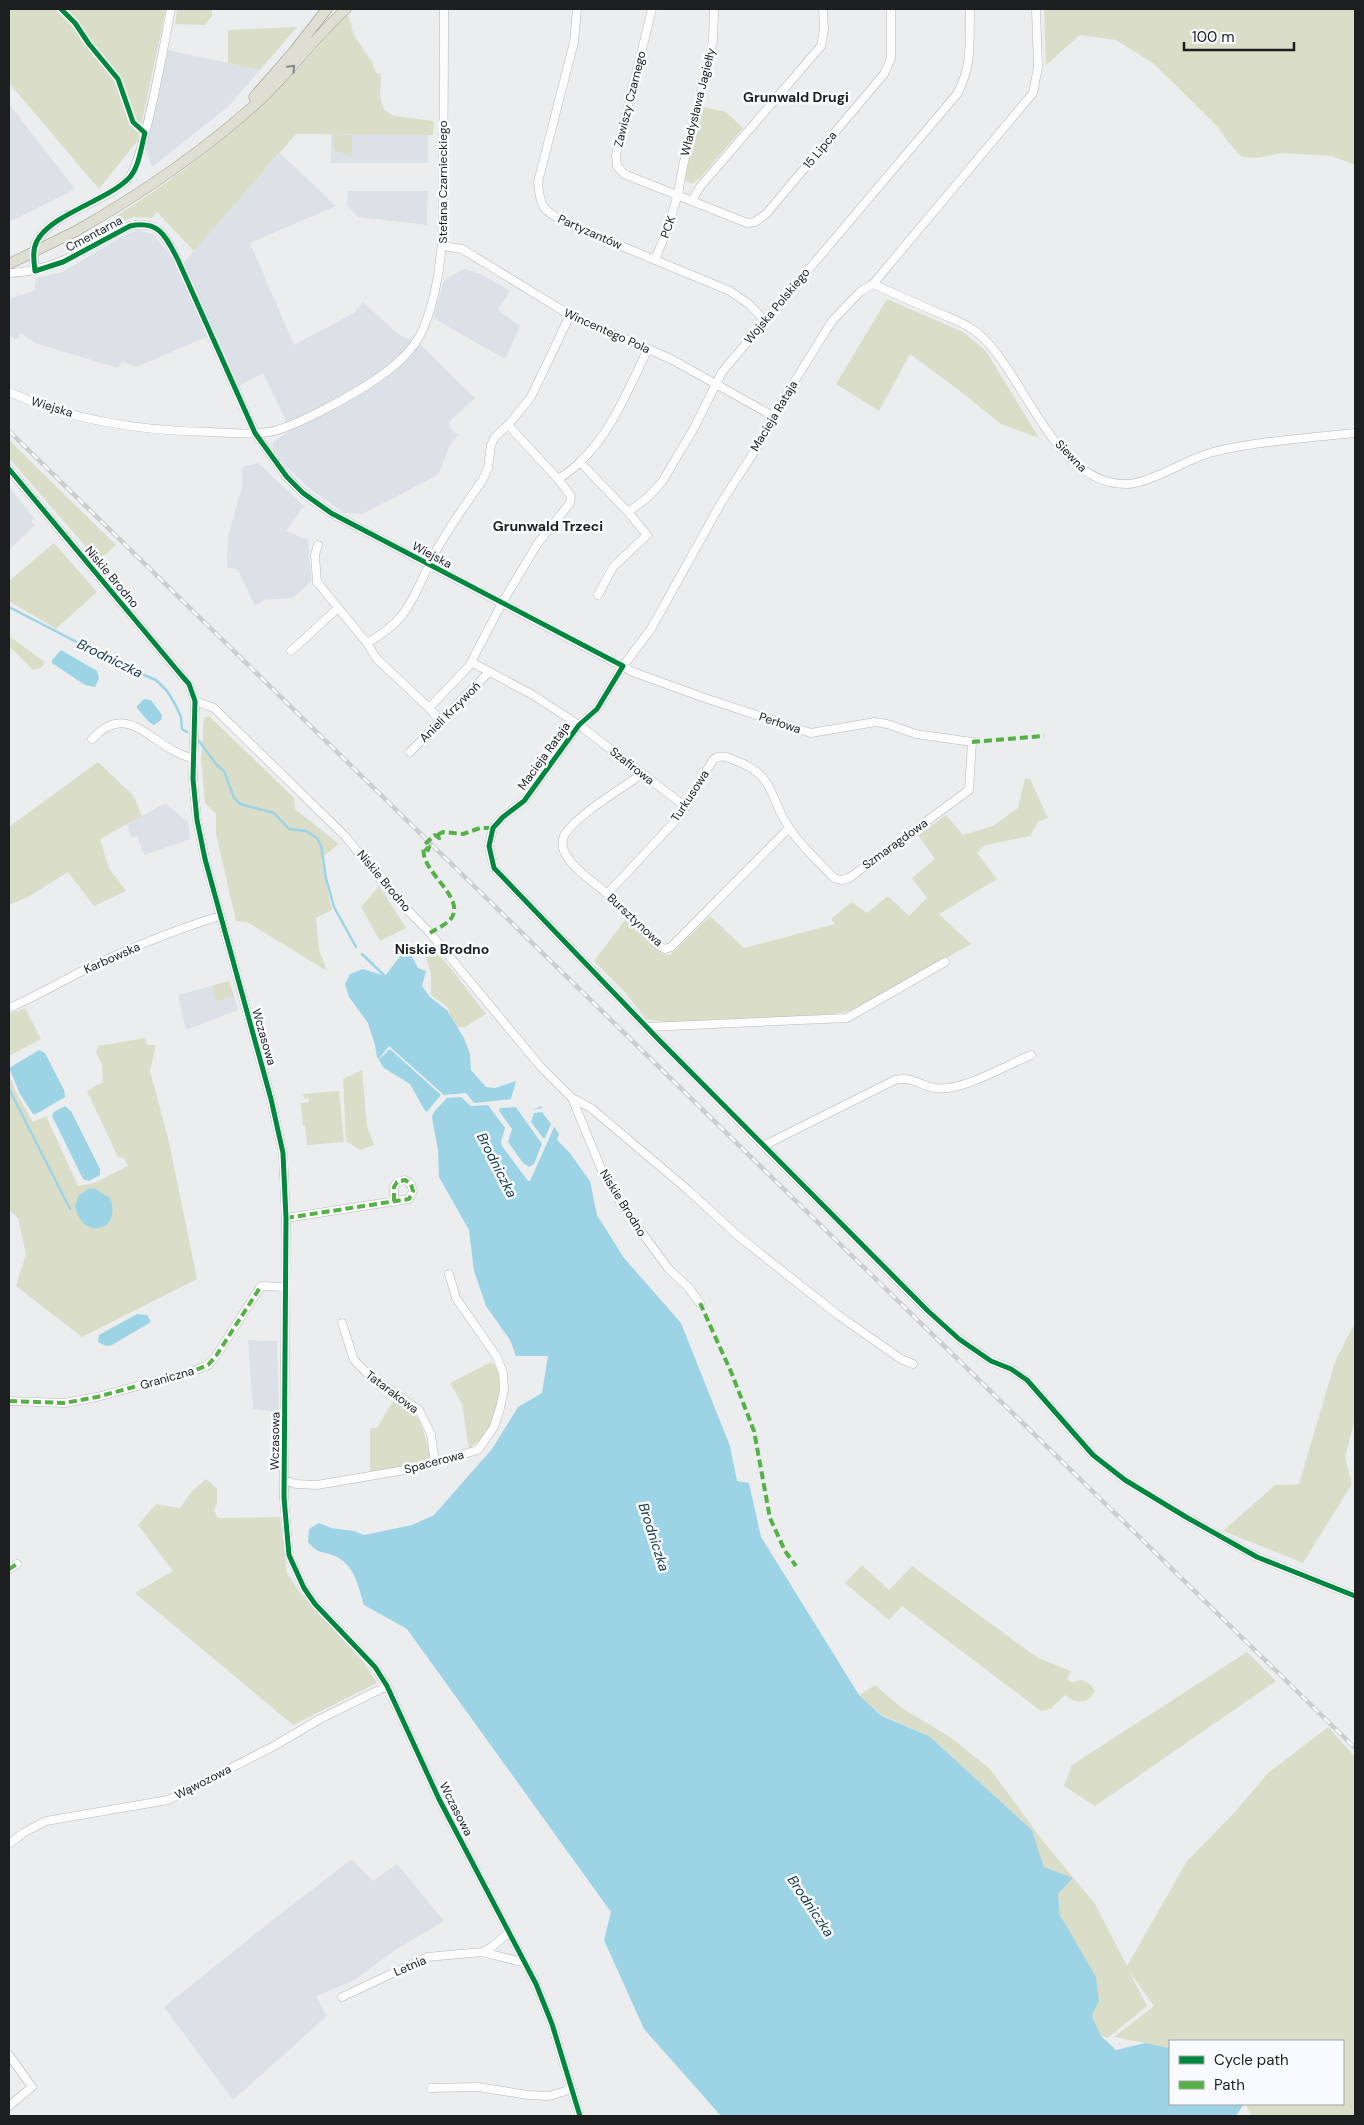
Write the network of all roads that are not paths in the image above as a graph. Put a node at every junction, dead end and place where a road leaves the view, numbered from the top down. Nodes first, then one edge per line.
1 (172, 9) edge
2 (327, 9) edge
3 (346, 9) edge
4 (444, 9) edge
5 (577, 9) edge
6 (652, 9) edge
7 (714, 9) edge
8 (823, 9) edge
9 (891, 9) edge
10 (970, 9) edge
11 (1036, 9) edge
12 (230, 124) junction
13 (678, 194) junction
14 (692, 200) junction
15 (443, 246) junction
16 (655, 260) junction
17 (9, 264) edge
18 (35, 271) junction
19 (9, 272) edge
20 (873, 284) junction
21 (570, 315) junction
22 (765, 321) junction
23 (648, 349) junction
24 (716, 384) junction
25 (9, 392) edge
26 (773, 416) junction
27 (508, 425) junction
28 (255, 433) junction
29 (1355, 433) edge
30 (580, 462) junction
31 (9, 469) edge
32 (558, 479) junction
33 (628, 512) junction
34 (318, 545) dead end
35 (430, 565) junction
36 (598, 595) dead end
37 (502, 602) junction
38 (338, 608) junction
39 (367, 643) junction
40 (291, 650) dead end
41 (471, 662) junction
42 (623, 666) junction
43 (489, 672) junction
44 (195, 701) junction
45 (429, 708) junction
46 (441, 721) junction
47 (579, 725) junction
48 (92, 739) dead end
49 (972, 742) joint
50 (410, 752) dead end
51 (192, 758) junction
52 (642, 774) junction
53 (686, 807) junction
54 (789, 828) junction
55 (607, 894) junction
56 (220, 916) junction
57 (945, 962) dead end
58 (9, 1008) edge
59 (647, 1027) junction
60 (1031, 1055) dead end
61 (572, 1098) junction
62 (765, 1145) junction
63 (394, 1202) dead end
64 (286, 1218) junction
65 (449, 1274) dead end
66 (285, 1287) junction
67 (700, 1303) dead end
68 (342, 1323) dead end
69 (913, 1364) dead end
70 (9, 1401) edge
71 (435, 1463) junction
72 (284, 1480) junction
73 (17, 1564) dead end
74 (9, 1569) edge
75 (1355, 1596) edge
76 (387, 1686) junction
77 (9, 1844) edge
78 (509, 1932) junction
79 (482, 1952) junction
80 (526, 1963) junction
81 (342, 1997) dead end
82 (9, 2055) edge
83 (431, 2088) dead end
84 (572, 2089) junction
85 (9, 2106) edge
86 (580, 2116) edge

1 - 18 street
2 - 12 main road
12 -> 3 main road
4 - 15 street, Stefana Czarnieckiego
5 - 16 street, Partyzantów
6 - 13 street, Zawiszy Czarnego
7 - 13 street, Władysława Jagiełły
8 - 14 street
9 - 14 street, 15 Lipca
10 - 22 street, Wojska Polskiego
11 - 20 street, Macieja Rataja
12 - 17 main road, bridge
13 - 14 street, Zawiszy Czarnego
13 - 16 street, PCK
15 - 21 street, Wincentego Pola
15 - 28 street, Stefana Czarnieckiego
16 - 22 street, Partyzantów
18 - 19 street, Cmentarna
18 - 28 street, Cmentarna
20 - 26 street, Macieja Rataja
20 - 29 street, Siewna
21 - 23 street, Wincentego Pola
21 - 27 street
22 - 24 street, Wojska Polskiego
23 - 24 street, Wincentego Pola
23 - 30 street
24 - 26 street, Wincentego Pola
24 - 33 street, Wojska Polskiego
25 - 28 street, Wiejska
26 - 42 street, Macieja Rataja
27 - 32 street
27 - 35 street
28 - 35 street, Wiejska
30 - 32 street
30 - 33 street
31 - 44 street, Niskie Brodno
32 - 37 street
33 - 36 street
34 - 38 street
35 - 37 street, Wiejska
35 - 39 street
37 - 41 street
37 - 42 street, Wiejska
38 - 39 street
38 - 40 street
39 - 45 street
41 - 43 street, Anieli Krzywoń
41 - 45 street
42 - 47 street, Macieja Rataja
42 - 49 street, Perłowa
43 - 46 street, Anieli Krzywoń
43 - 47 street, Anieli Krzywoń
44 - 51 street, Wczasowa
44 - 61 street, Niskie Brodno
45 - 46 street
46 - 50 street, Anieli Krzywoń
47 - 52 street, Szafirowa
47 - 59 street, Macieja Rataja
48 - 51 street
49 - 54 street, Szmaragdowa
51 - 56 street, Wczasowa
52 - 53 street, Szafirowa
52 - 55 street, Bursztynowa
53 - 54 street, Turkusowa
53 - 55 street, Turkusowa
54 - 55 street, Bursztynowa
56 - 58 street, Karbowska
56 - 64 street, Wczasowa
57 - 59 street
59 - 62 street
60 - 62 street
61 - 67 street, Niskie Brodno
61 - 69 street
62 - 75 street
63 - 64 street
64 - 66 street, Wczasowa
65 - 71 street, Spacerowa
66 - 70 street, Graniczna
66 - 72 street, Wczasowa
68 - 71 street, Tatarakowa
71 - 72 street, Spacerowa
72 - 76 street, Wczasowa
73 - 74 street
76 - 77 street, Wąwozowa
76 - 78 street, Wczasowa
78 - 79 street, Letnia
78 - 80 street, Wczasowa
79 - 80 street, Letnia
79 - 81 street, Letnia
80 - 84 street, Wczasowa
82 - 85 street
83 - 84 street
84 - 86 street, Wczasowa

